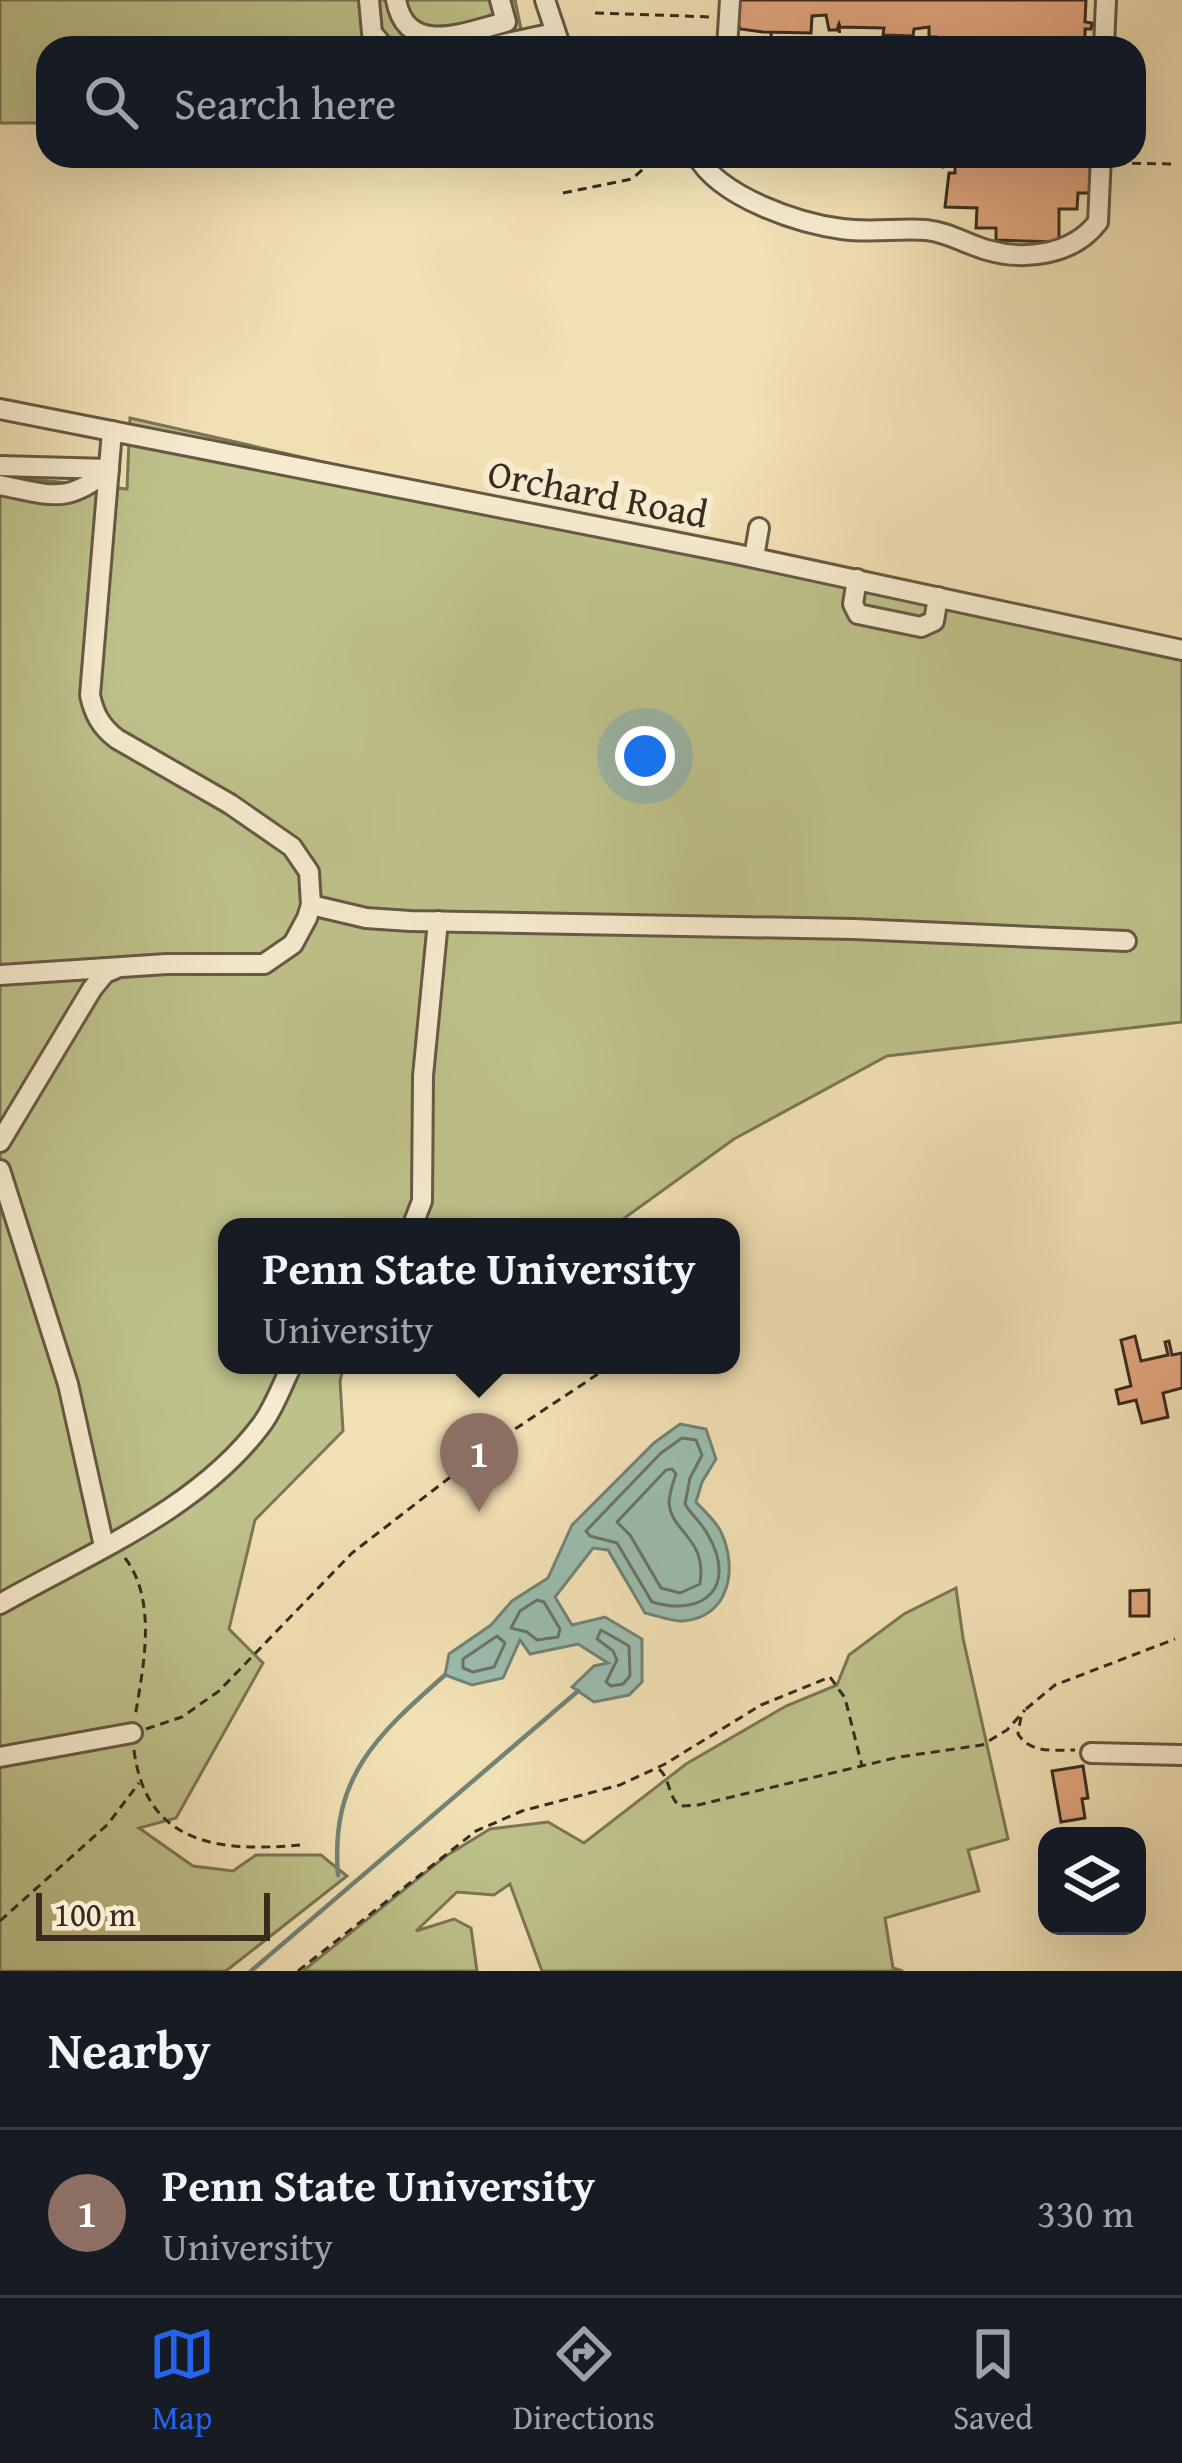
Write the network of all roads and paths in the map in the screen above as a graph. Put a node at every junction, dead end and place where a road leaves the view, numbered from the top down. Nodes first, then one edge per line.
1 (369, 0) edge
2 (396, 0) edge
3 (500, 0) edge
4 (545, 0) edge
5 (730, 0) edge
6 (1106, 0) edge
7 (595, 13) dead end
8 (719, 19) dead end
9 (839, 24) dead end
10 (771, 32) dead end
11 (375, 36) edge
12 (421, 36) edge
13 (446, 36) edge
14 (556, 36) edge
15 (728, 36) edge
16 (771, 36) edge
17 (840, 36) edge
18 (1104, 36) edge
19 (1146, 162) edge
20 (1171, 164) dead end
21 (644, 168) edge
22 (704, 168) edge
23 (1104, 168) edge
24 (563, 193) dead end
25 (0, 409) edge
26 (112, 431) junction
27 (0, 466) edge
28 (109, 470) junction
29 (0, 485) edge
30 (759, 528) dead end
31 (754, 557) junction
32 (857, 579) junction
33 (938, 597) junction
34 (1182, 650) edge
35 (311, 904) junction
36 (438, 922) junction
37 (1126, 940) dead end
38 (120, 967) junction
39 (0, 975) edge
40 (0, 1142) edge
41 (0, 1171) edge
42 (415, 1218) edge
43 (288, 1374) edge
44 (598, 1374) edge
45 (108, 1543) junction
46 (0, 1604) edge
47 (1175, 1639) dead end
48 (1025, 1710) junction
49 (132, 1733) junction
50 (1091, 1753) joint
51 (1182, 1755) edge
52 (0, 1757) edge
53 (862, 1766) junction
54 (657, 1767) junction
55 (140, 1782) junction
56 (300, 1845) dead end
57 (0, 1921) edge
58 (298, 1971) edge

1 - 11 street
2 - 12 street
3 - 13 street
4 - 14 street
5 - 15 street
6 - 18 street
7 - 8 path
9 - 17 path
10 - 16 path
19 - 20 path
21 - 24 path
22 - 23 street
25 - 26 street, Orchard Road
26 - 28 street
26 - 31 street, Orchard Road
27 - 28 street
28 - 29 street
28 - 35 street
30 - 31 street
31 - 32 street, Orchard Road
32 - 33 street, Orchard Road
32 - 33 street
33 - 34 street, Orchard Road
35 - 36 street
35 - 38 street
36 - 37 street
36 - 42 street
38 - 39 street
38 - 40 street
41 - 45 street
43 - 45 street
44 - 49 path
45 - 46 street
45 - 49 path
47 - 48 path
48 - 50 path
48 - 53 path
49 - 52 street
49 - 55 path
50 - 51 street
53 - 54 path
53 - 54 path
54 - 58 path
55 - 56 path
55 - 57 path

